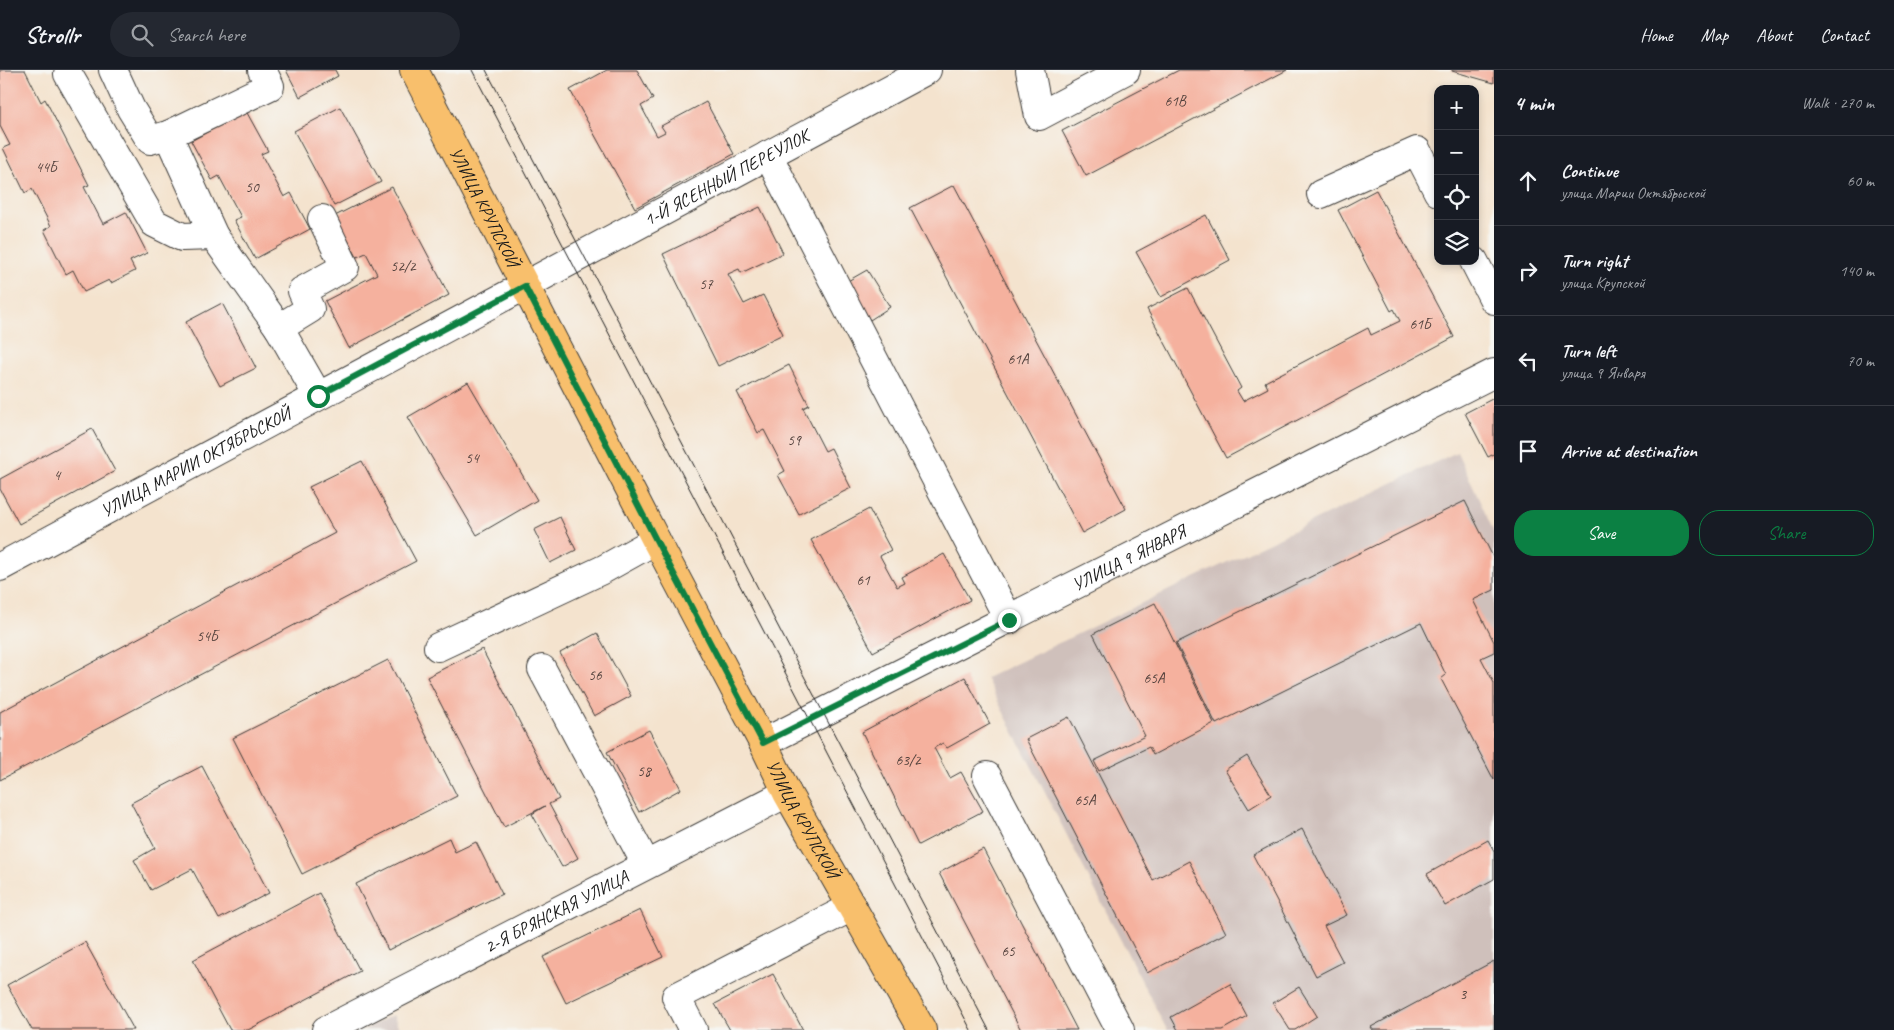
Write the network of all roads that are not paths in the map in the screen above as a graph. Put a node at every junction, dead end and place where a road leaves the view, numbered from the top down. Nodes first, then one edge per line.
1 (113, 70) edge
2 (262, 70) edge
3 (414, 70) edge
4 (927, 70) edge
5 (1030, 70) edge
6 (1126, 70) edge
7 (68, 74) dead end
8 (168, 135) junction
9 (768, 155) junction
10 (1434, 185) edge
11 (1321, 194) dead end
12 (322, 219) dead end
13 (214, 236) junction
14 (1476, 265) edge
15 (525, 286) junction
16 (1494, 300) edge
17 (279, 328) junction
18 (1494, 373) edge
19 (318, 396) junction
20 (656, 540) junction
21 (0, 568) edge
22 (1009, 620) junction
23 (438, 647) dead end
24 (542, 669) dead end
25 (763, 743) junction
26 (987, 776) dead end
27 (787, 793) junction
28 (646, 864) junction
29 (852, 907) junction
30 (326, 1030) edge
31 (693, 1030) edge
32 (922, 1030) edge
33 (1120, 1030) edge

1 - 8 street
2 - 8 street
3 - 15 main road, УЛИЦА КРУПСКОЙ
4 - 9 street, 1-Й ЯСЕННЫЙ ПЕРЕУЛОК
5 - 6 street
7 - 13 street
8 - 13 street
9 - 15 street, 1-Й ЯСЕННЫЙ ПЕРЕУЛОК
9 - 22 street
10 - 11 street
12 - 17 street
13 - 17 street
14 - 16 street
15 - 19 street, УЛИЦА МАРИИ ОКТЯБРЬСКОЙ
15 - 20 main road, УЛИЦА КРУПСКОЙ
17 - 19 street
18 - 22 street, УЛИЦА 9 ЯНВАРЯ
19 - 21 street, УЛИЦА МАРИИ ОКТЯБРЬСКОЙ
20 - 23 street
20 - 25 main road, УЛИЦА КРУПСКОЙ
22 - 25 street, УЛИЦА 9 ЯНВАРЯ
24 - 28 street
25 - 27 main road, УЛИЦА КРУПСКОЙ
26 - 33 street
27 - 28 street, 2-Я БРЯНСКАЯ УЛИЦА
27 - 29 main road, УЛИЦА КРУПСКОЙ
28 - 30 street, 2-Я БРЯНСКАЯ УЛИЦА
29 - 31 street
29 - 32 main road, УЛИЦА КРУПСКОЙ

